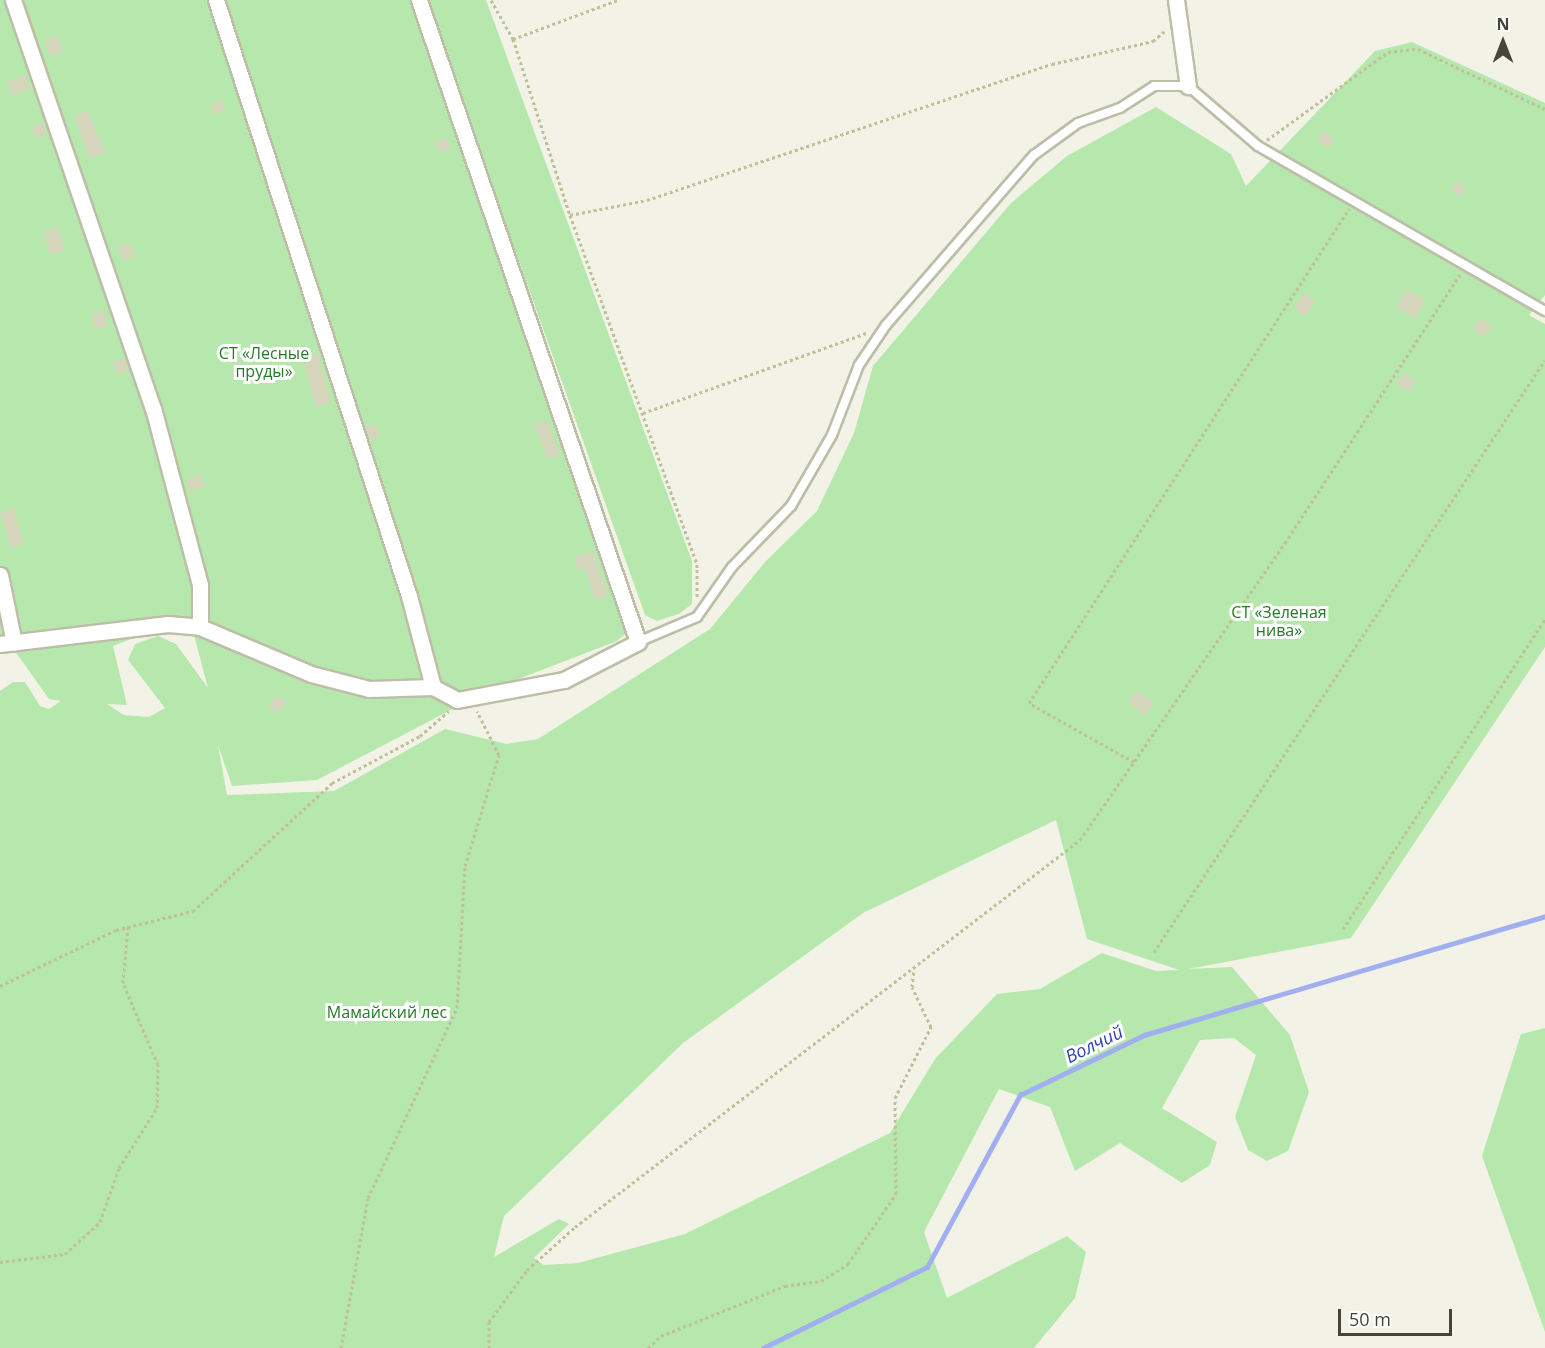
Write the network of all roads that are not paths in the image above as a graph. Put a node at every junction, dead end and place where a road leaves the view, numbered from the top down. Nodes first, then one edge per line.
1 (13, 0) edge
2 (216, 0) edge
3 (418, 0) edge
4 (1176, 0) edge
5 (1188, 86) junction
6 (1545, 311) edge
7 (0, 575) edge
8 (200, 627) junction
9 (638, 642) junction
10 (7, 643) edge
11 (433, 687) junction

1 - 8 street
2 - 11 street
3 - 9 street
4 - 5 street
5 - 6 lane
5 - 9 lane
7 - 10 street
8 - 10 street
8 - 11 street
9 - 11 street

